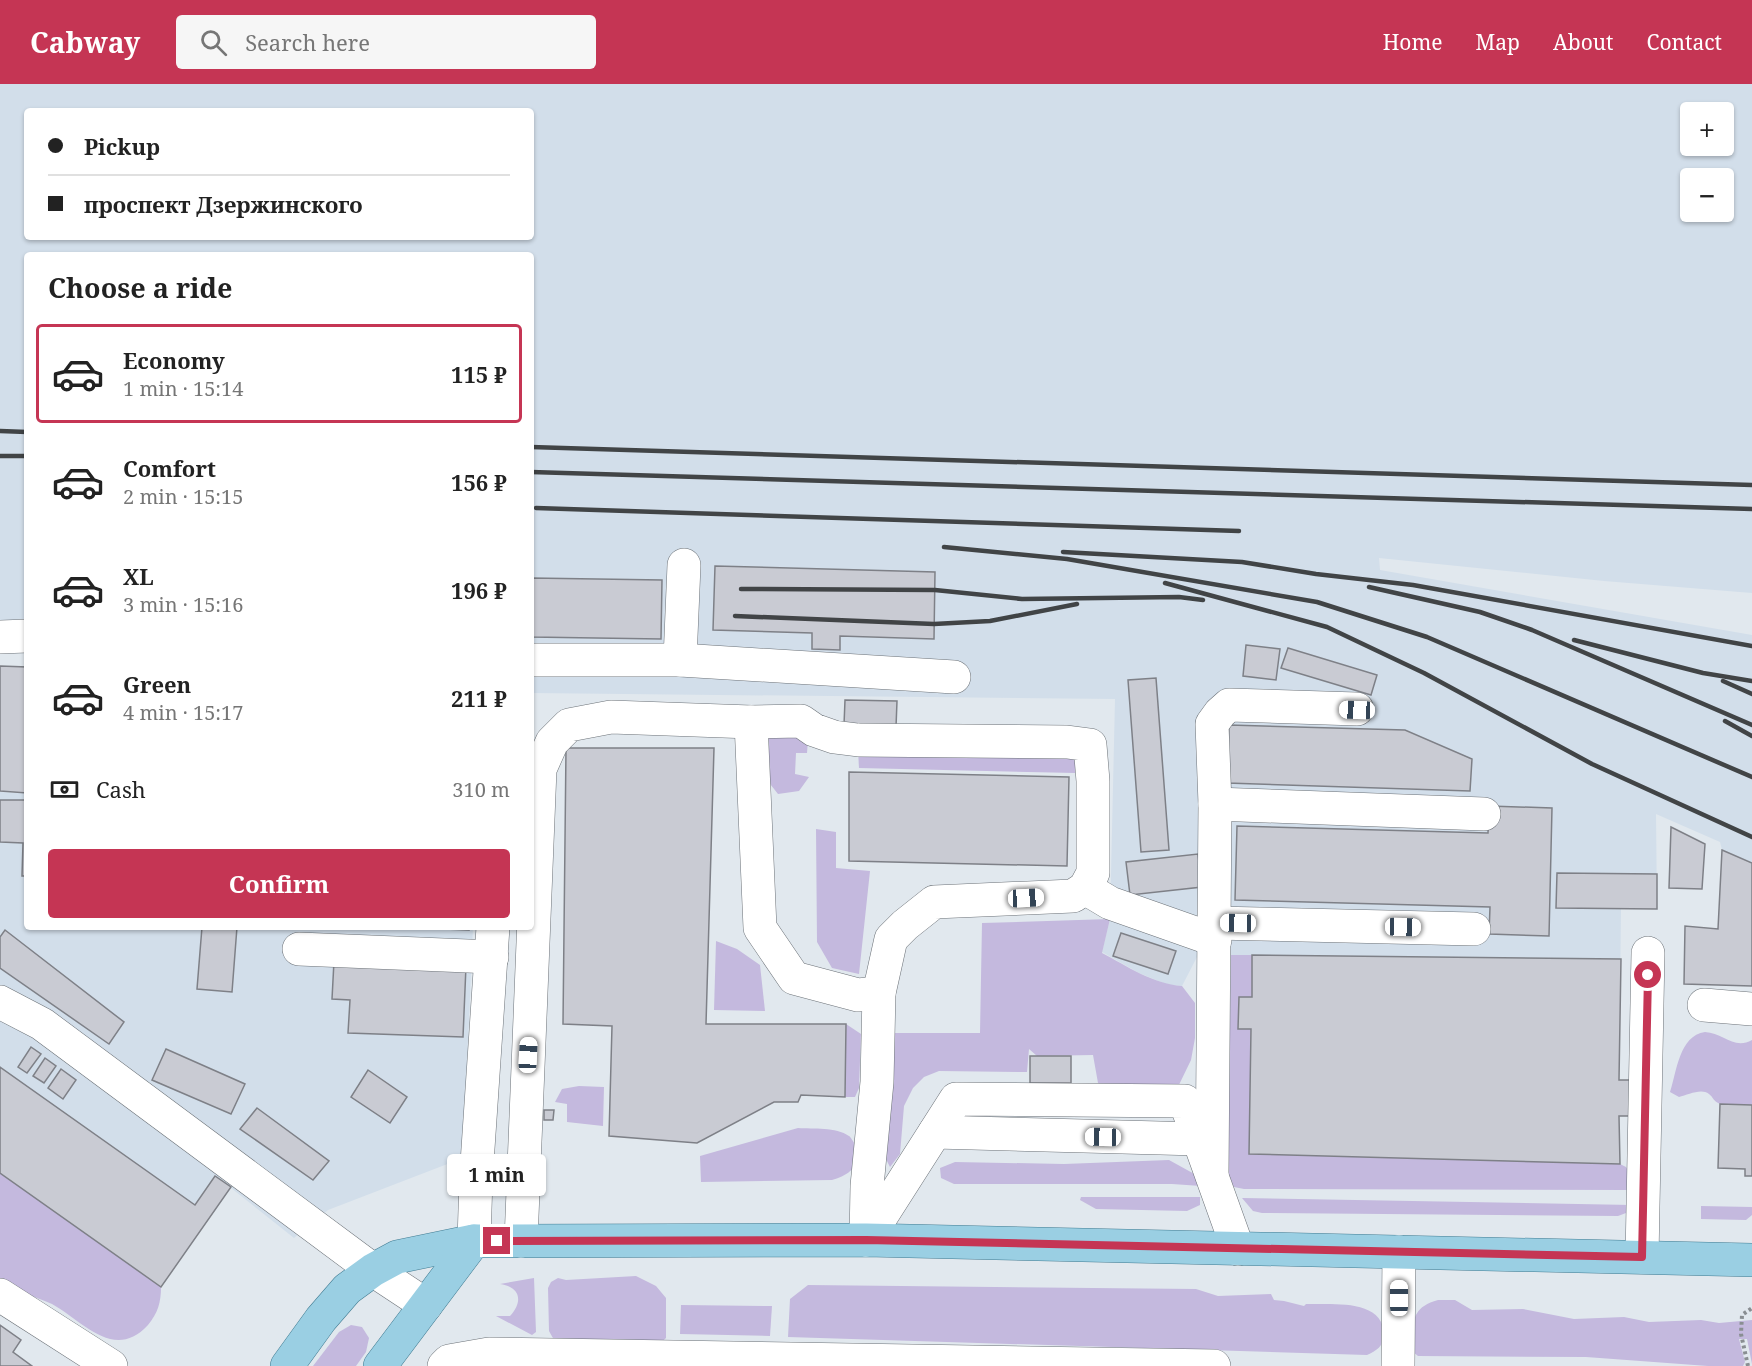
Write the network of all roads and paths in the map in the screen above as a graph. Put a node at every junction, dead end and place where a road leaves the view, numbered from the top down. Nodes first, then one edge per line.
1 (684, 565) dead end
2 (24, 636) edge
3 (0, 637) edge
4 (534, 660) edge
5 (680, 660) junction
6 (954, 677) dead end
7 (1357, 710) dead end
8 (751, 722) junction
9 (1215, 804) junction
10 (1484, 814) dead end
11 (1085, 888) junction
12 (534, 919) edge
13 (1474, 929) dead end
14 (534, 930) edge
15 (1214, 931) junction
16 (493, 942) edge
17 (298, 949) dead end
18 (1648, 953) dead end
19 (879, 993) junction
20 (0, 1002) edge
21 (1704, 1005) dead end
22 (1752, 1009) edge
23 (1212, 1175) junction
24 (866, 1240) junction
25 (474, 1241) junction
26 (521, 1241) junction
27 (1238, 1249) junction
28 (1399, 1252) junction
29 (1642, 1257) junction
30 (1752, 1260) edge
31 (373, 1270) junction
32 (0, 1295) edge
33 (426, 1305) junction
34 (1752, 1308) edge
35 (293, 1358) edge
36 (448, 1364) edge
37 (111, 1366) edge
38 (380, 1366) edge
39 (1214, 1366) edge
40 (1398, 1366) edge
41 (1748, 1366) edge

1 - 5 lane
2 - 3 lane
4 - 5 lane
5 - 6 lane
7 - 9 lane
8 - 11 lane
8 - 12 lane
8 - 19 lane
9 - 10 lane
9 - 15 lane
11 - 15 lane
11 - 19 lane
13 - 15 lane
14 - 26 lane
15 - 23 lane
16 - 17 lane
16 - 25 lane
18 - 29 lane
19 - 24 lane
20 - 31 lane
21 - 22 lane
23 - 24 lane
23 - 27 lane
24 - 26 main road
24 - 27 main road
25 - 26 main road
25 - 31 main road
25 - 33 main road
27 - 28 main road
28 - 29 main road
28 - 40 lane
29 - 30 main road
31 - 33 lane
31 - 35 main road
32 - 37 lane
33 - 38 main road
34 - 41 path
36 - 39 lane

